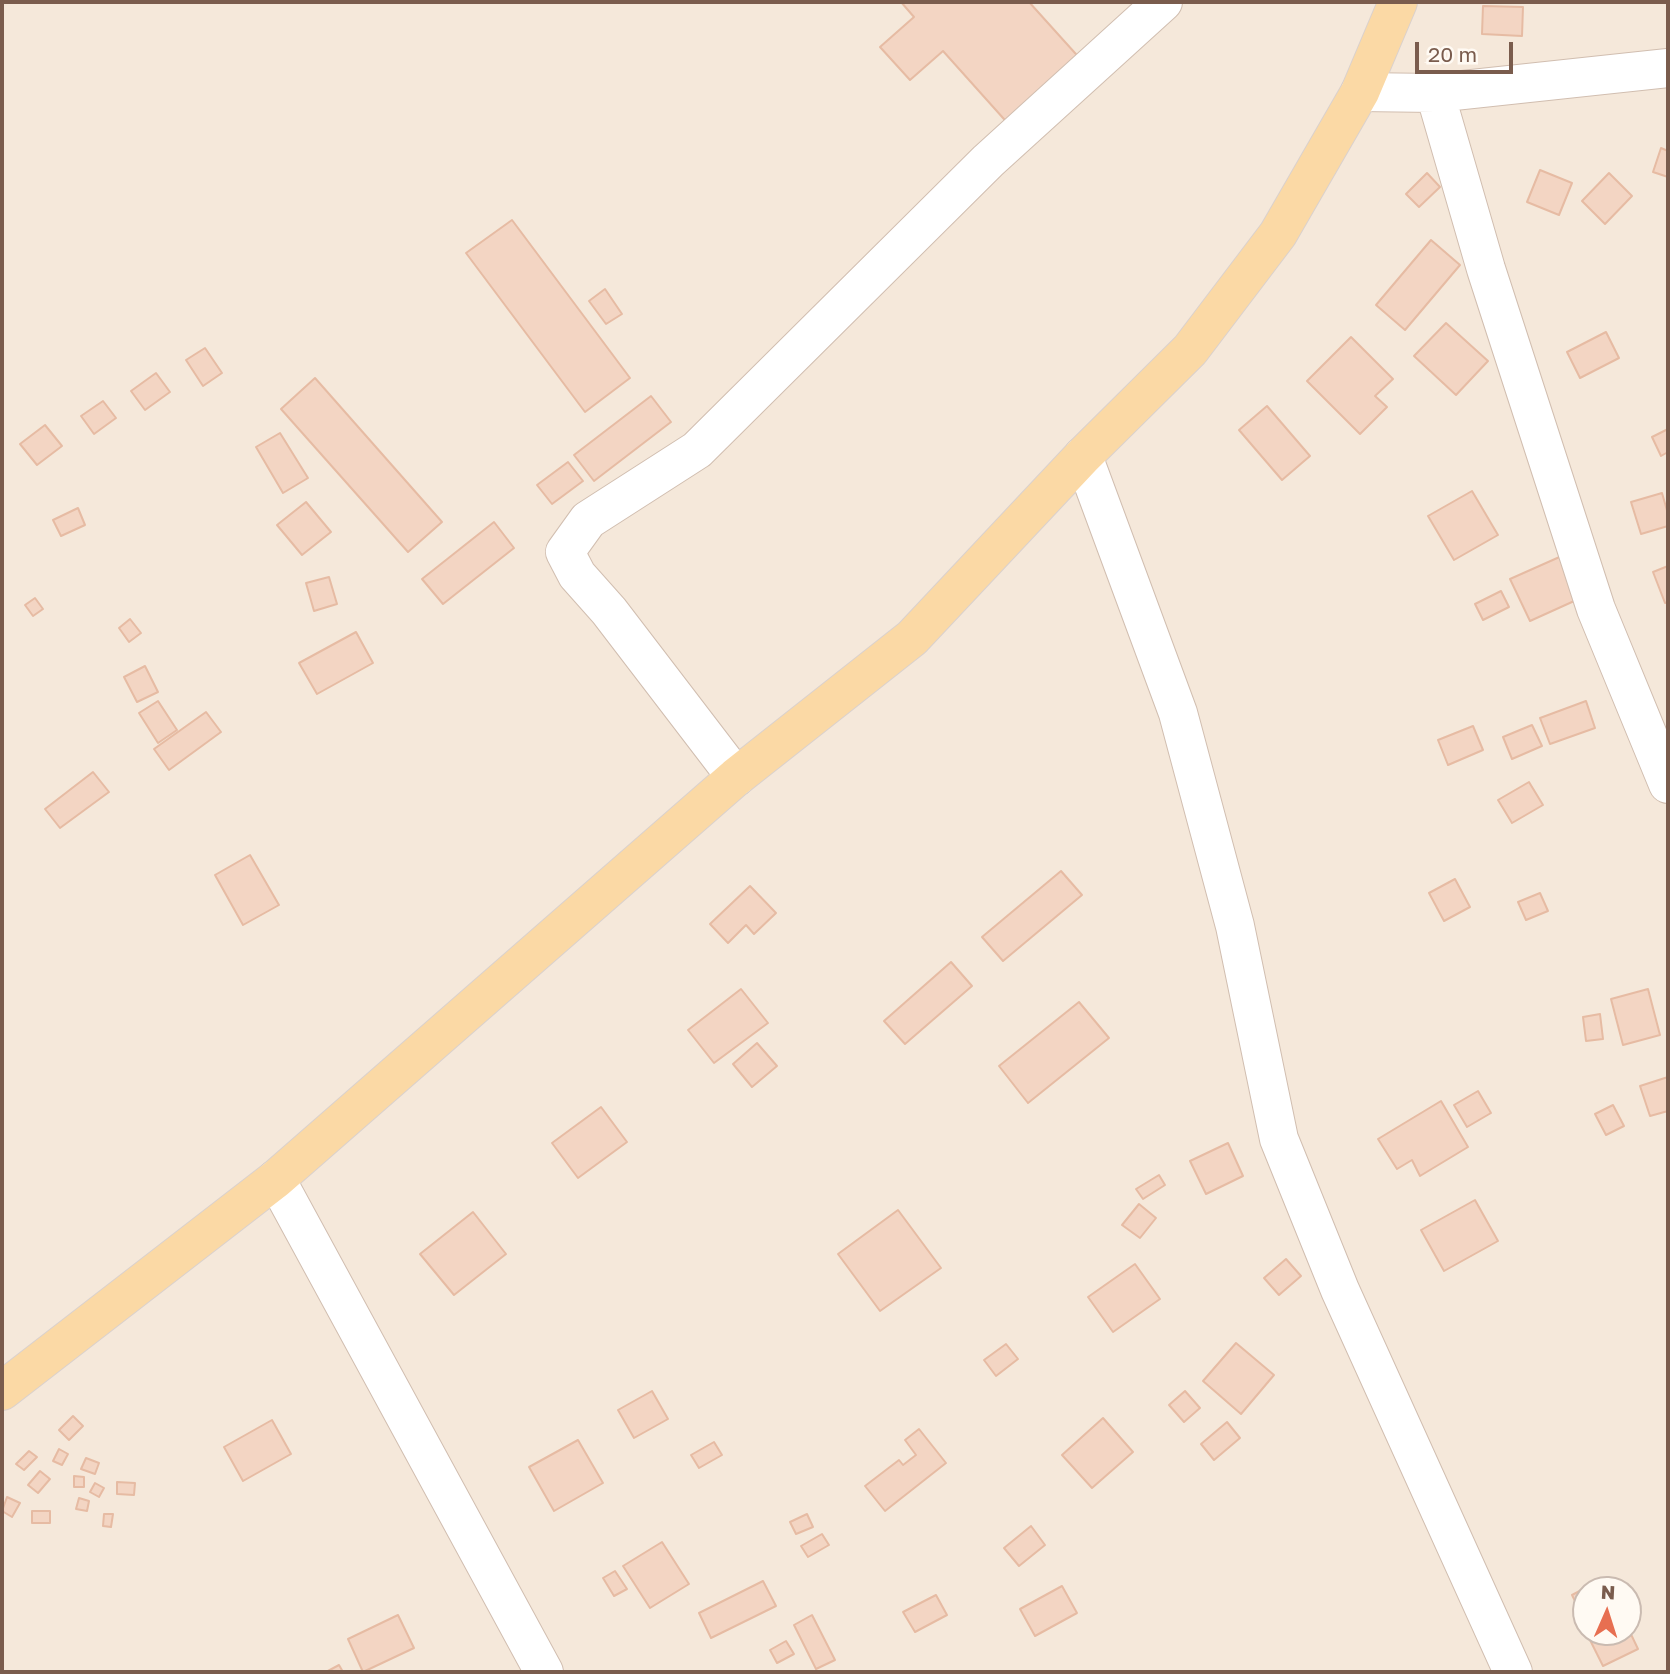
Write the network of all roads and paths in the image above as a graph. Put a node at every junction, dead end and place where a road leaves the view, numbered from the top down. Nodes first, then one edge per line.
1 (1163, 2) edge
2 (1398, 2) edge
3 (1668, 68) edge
4 (1360, 92) junction
5 (1435, 93) junction
6 (1083, 456) junction
7 (736, 777) junction
8 (1668, 784) edge
9 (276, 1179) junction
10 (2, 1391) edge
11 (544, 1672) edge
12 (1513, 1672) edge

1 - 7 street
2 - 4 main road
3 - 5 street
4 - 5 street
4 - 6 main road
5 - 8 street
6 - 7 main road
6 - 12 street
7 - 9 main road
9 - 10 main road
9 - 11 street

